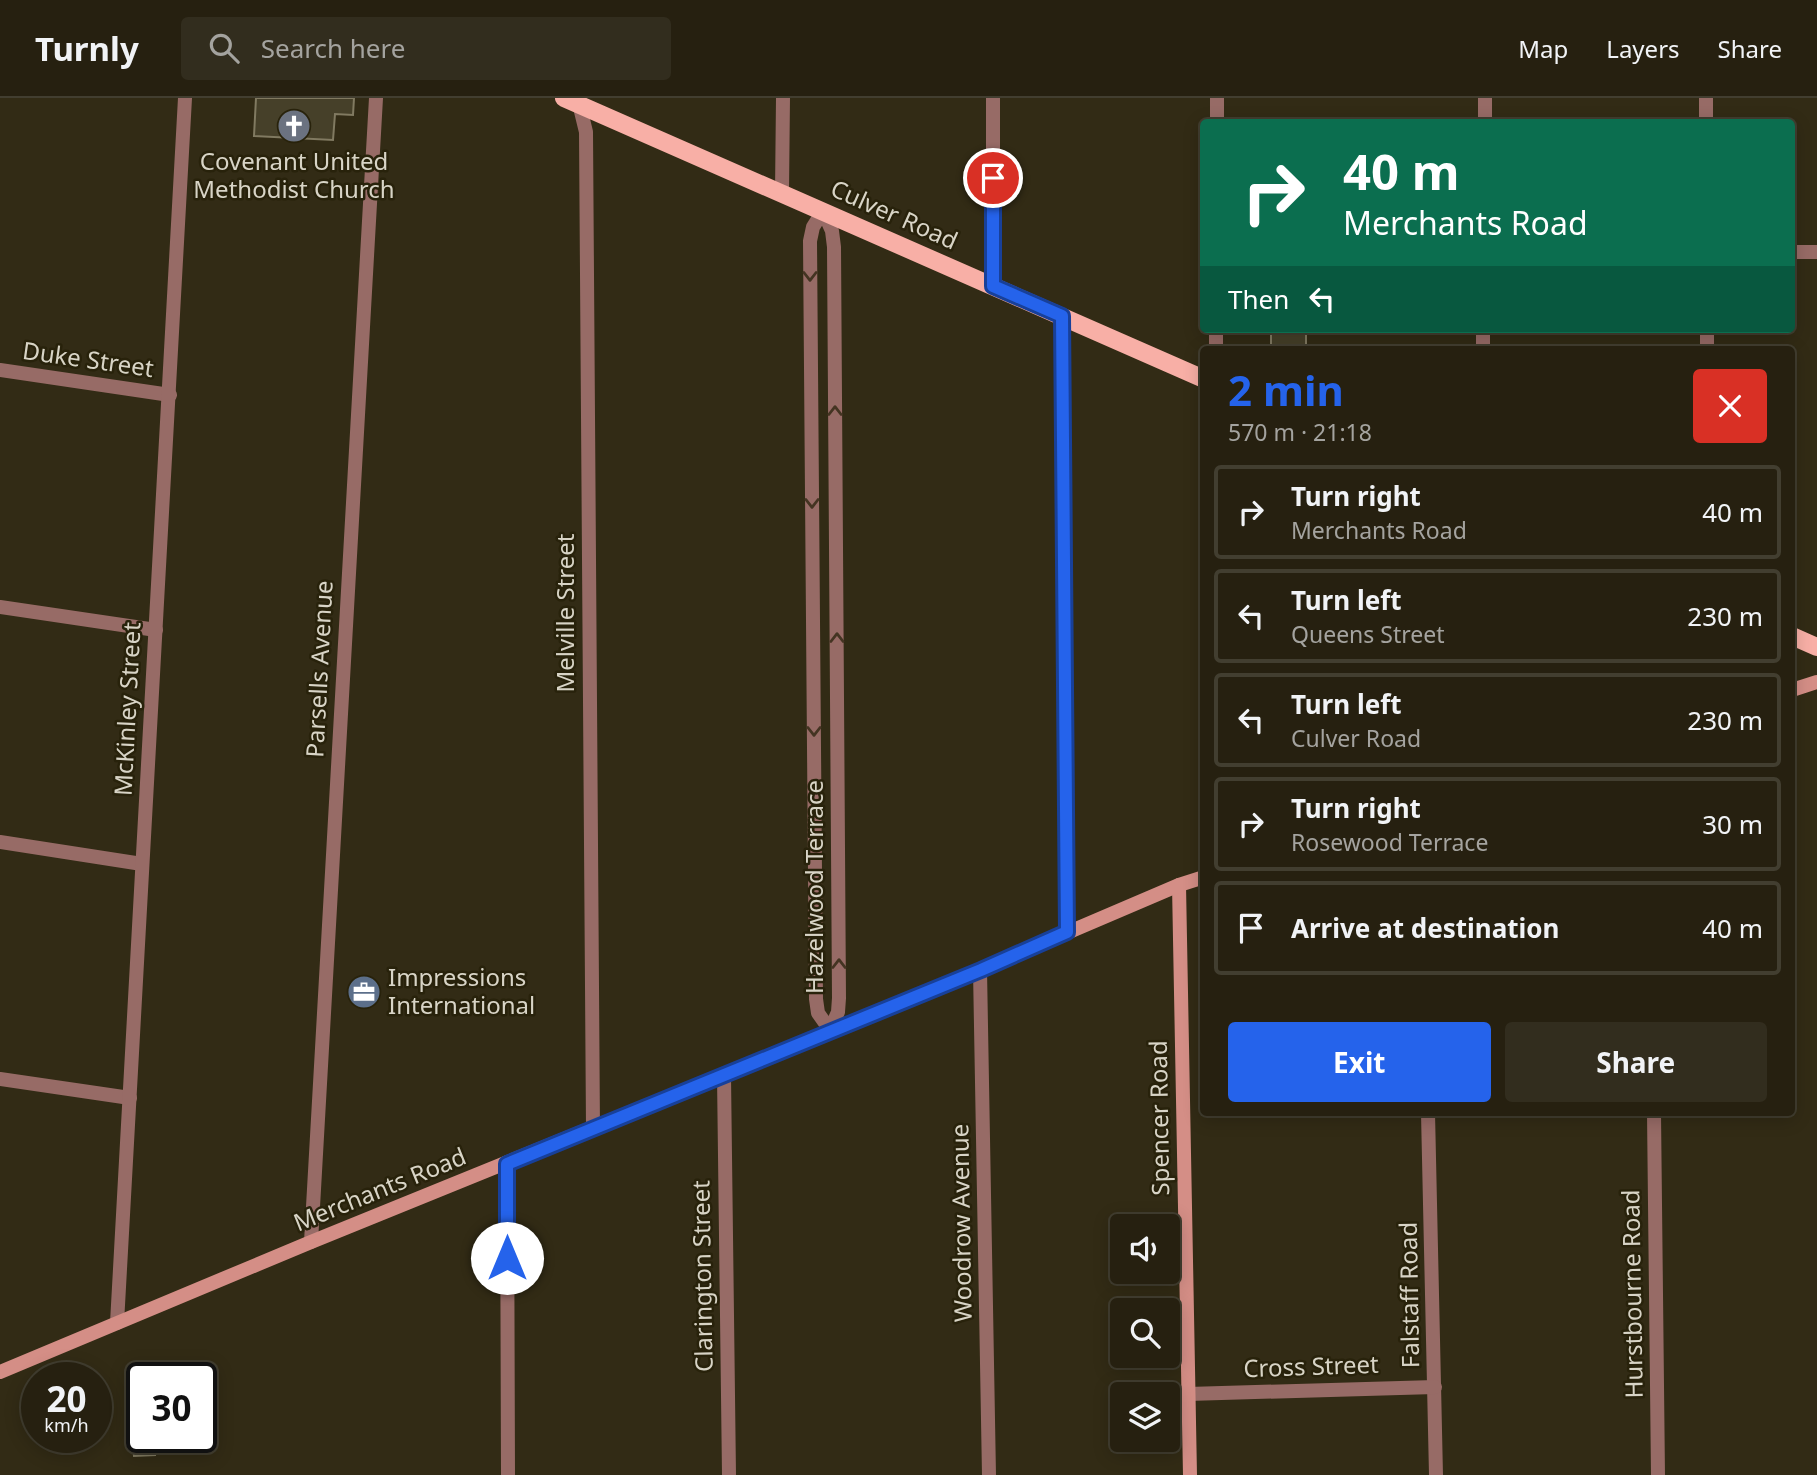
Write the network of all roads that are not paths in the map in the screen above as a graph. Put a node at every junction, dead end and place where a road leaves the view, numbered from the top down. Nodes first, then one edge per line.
1 (185, 98) edge
2 (376, 98) edge
3 (783, 98) edge
4 (993, 98) edge
5 (1217, 98) edge
6 (1485, 98) edge
7 (1706, 98) edge
8 (573, 100) edge
9 (1217, 119) edge
10 (1485, 119) edge
11 (1706, 119) edge
12 (782, 192) junction
13 (823, 211) junction
14 (1795, 252) edge
15 (1817, 252) edge
16 (993, 286) junction
17 (1062, 316) junction
18 (0, 370) edge
19 (1200, 377) edge
20 (170, 395) junction
21 (0, 607) edge
22 (156, 630) junction
23 (1795, 637) edge
24 (1817, 647) edge
25 (1817, 682) edge
26 (1795, 689) edge
27 (0, 842) edge
28 (142, 864) junction
29 (1200, 878) edge
30 (1179, 885) junction
31 (1067, 932) junction
32 (981, 970) junction
33 (831, 1030) junction
34 (724, 1076) junction
35 (0, 1079) edge
36 (130, 1098) junction
37 (1428, 1116) edge
38 (1654, 1116) edge
39 (593, 1129) junction
40 (507, 1164) junction
41 (311, 1242) junction
42 (117, 1323) junction
43 (0, 1372) edge
44 (1435, 1387) junction
45 (1188, 1394) junction
46 (508, 1475) edge
47 (729, 1475) edge
48 (989, 1475) edge
49 (1190, 1475) edge
50 (1436, 1475) edge
51 (1658, 1475) edge

1 - 20 street, McKinley Street
2 - 41 street, Parsells Avenue
3 - 12 street
4 - 16 street
5 - 9 street
6 - 10 street
7 - 11 street
8 - 12 main road, Culver Road
8 - 39 street, Melville Street
12 - 13 main road, Culver Road
13 - 16 main road, Culver Road
33 -> 13 street, Hazelwood Terrace
13 -> 33 street, Hazelwood Terrace
14 - 15 street
16 - 17 main road, Culver Road
17 - 19 main road, Culver Road
17 - 31 street
18 - 20 street, Duke Street
20 - 22 street, McKinley Street
21 - 22 street
22 - 28 street, McKinley Street
23 - 24 main road
25 - 26 street
27 - 28 street
28 - 36 street, McKinley Street
29 - 30 street, Merchants Road
30 - 31 street, Merchants Road
30 - 45 street, Spencer Road
31 - 32 street, Merchants Road
32 - 33 street, Merchants Road
32 - 48 street, Woodrow Avenue
33 - 34 street, Merchants Road
34 - 39 street, Merchants Road
34 - 47 street, Clarington Street
35 - 36 street
36 - 42 street, McKinley Street
37 - 44 street, Falstaff Road
38 - 51 street, Hurstbourne Road
39 - 40 street, Merchants Road
40 - 41 street, Merchants Road
40 - 46 street
41 - 42 street, Merchants Road
42 - 43 street, Merchants Road
44 - 45 street, Cross Street
44 - 50 street, Falstaff Road
45 - 49 street, Spencer Road

